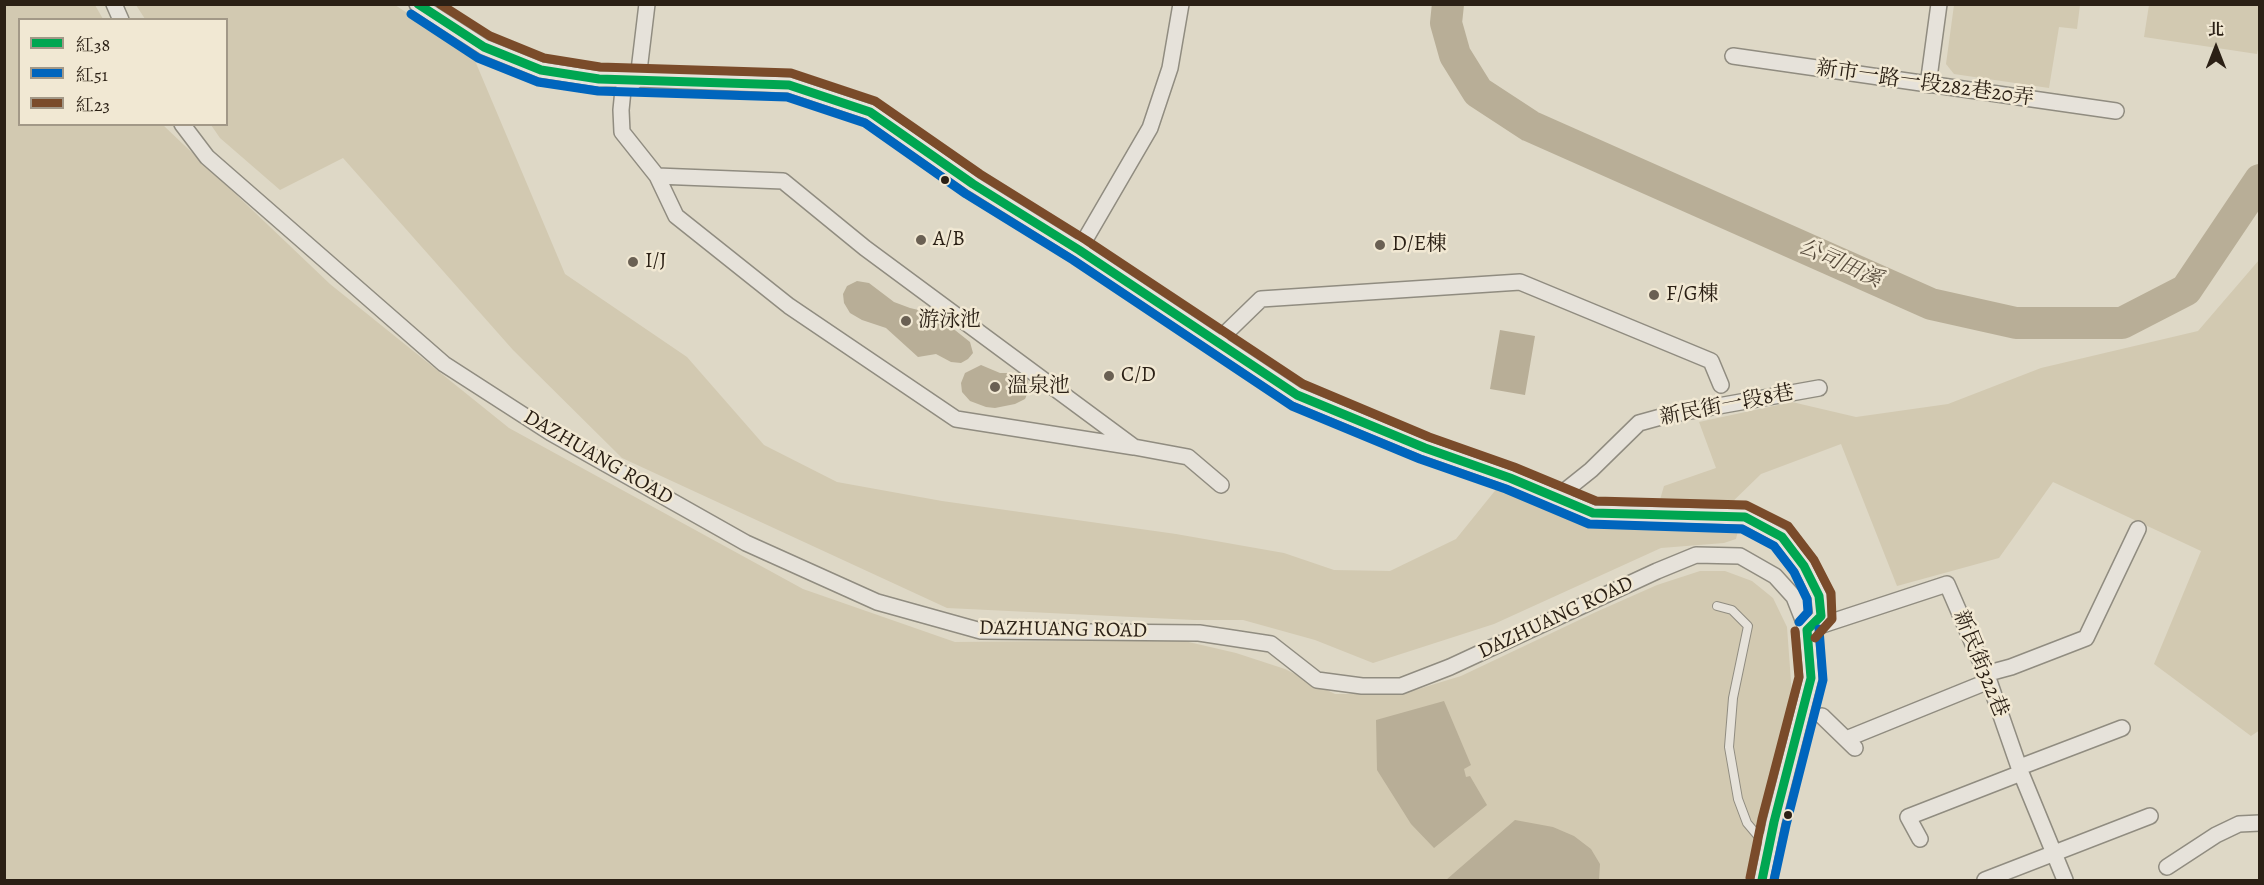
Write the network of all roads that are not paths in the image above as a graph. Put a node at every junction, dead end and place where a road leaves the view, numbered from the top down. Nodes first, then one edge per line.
1 (114, 4) edge
2 (417, 4) edge
3 (647, 4) edge
4 (1181, 4) edge
5 (1939, 4) edge
6 (120, 18) edge
7 (1734, 56) dead end
8 (638, 79) junction
9 (1928, 85) junction
10 (2116, 111) dead end
11 (184, 126) edge
12 (657, 176) junction
13 (1079, 250) junction
14 (1227, 332) dead end
15 (1721, 385) dead end
16 (1819, 388) dead end
17 (1134, 447) junction
18 (1221, 485) dead end
19 (1556, 498) junction
20 (2138, 529) dead end
21 (1717, 606) dead end
22 (1807, 630) junction
23 (1987, 678) junction
24 (1822, 716) dead end
25 (2122, 728) dead end
26 (2020, 770) junction
27 (2150, 816) dead end
28 (2259, 823) edge
29 (1920, 839) dead end
30 (1770, 840) junction
31 (2053, 854) junction
32 (2167, 867) dead end
33 (1762, 880) edge
34 (1985, 880) edge
35 (2065, 880) edge

1 - 6 street
2 - 8 street
3 - 8 street
4 - 13 street
5 - 9 street
7 - 9 street, 新市一路一段282巷20弄
8 - 12 street
8 - 13 street
9 - 10 street, 新市一路一段282巷20弄
11 - 22 street, DAZHUANG ROAD
12 - 17 street
12 - 17 street
13 - 19 street
14 - 15 street
16 - 19 street, 新民街一段8巷
17 - 18 street
19 - 22 street
20 - 23 street
21 - 30 lane
22 - 23 street, 新民街322巷
22 - 30 street, DAZHUANG ROAD
23 - 24 street
23 - 26 street, 新民街322巷
25 - 26 street
26 - 29 street
26 - 31 street, 新民街322巷
27 - 31 street
28 - 32 street
30 - 33 street, DAZHUANG ROAD
31 - 34 street
31 - 35 street, 新民街322巷

